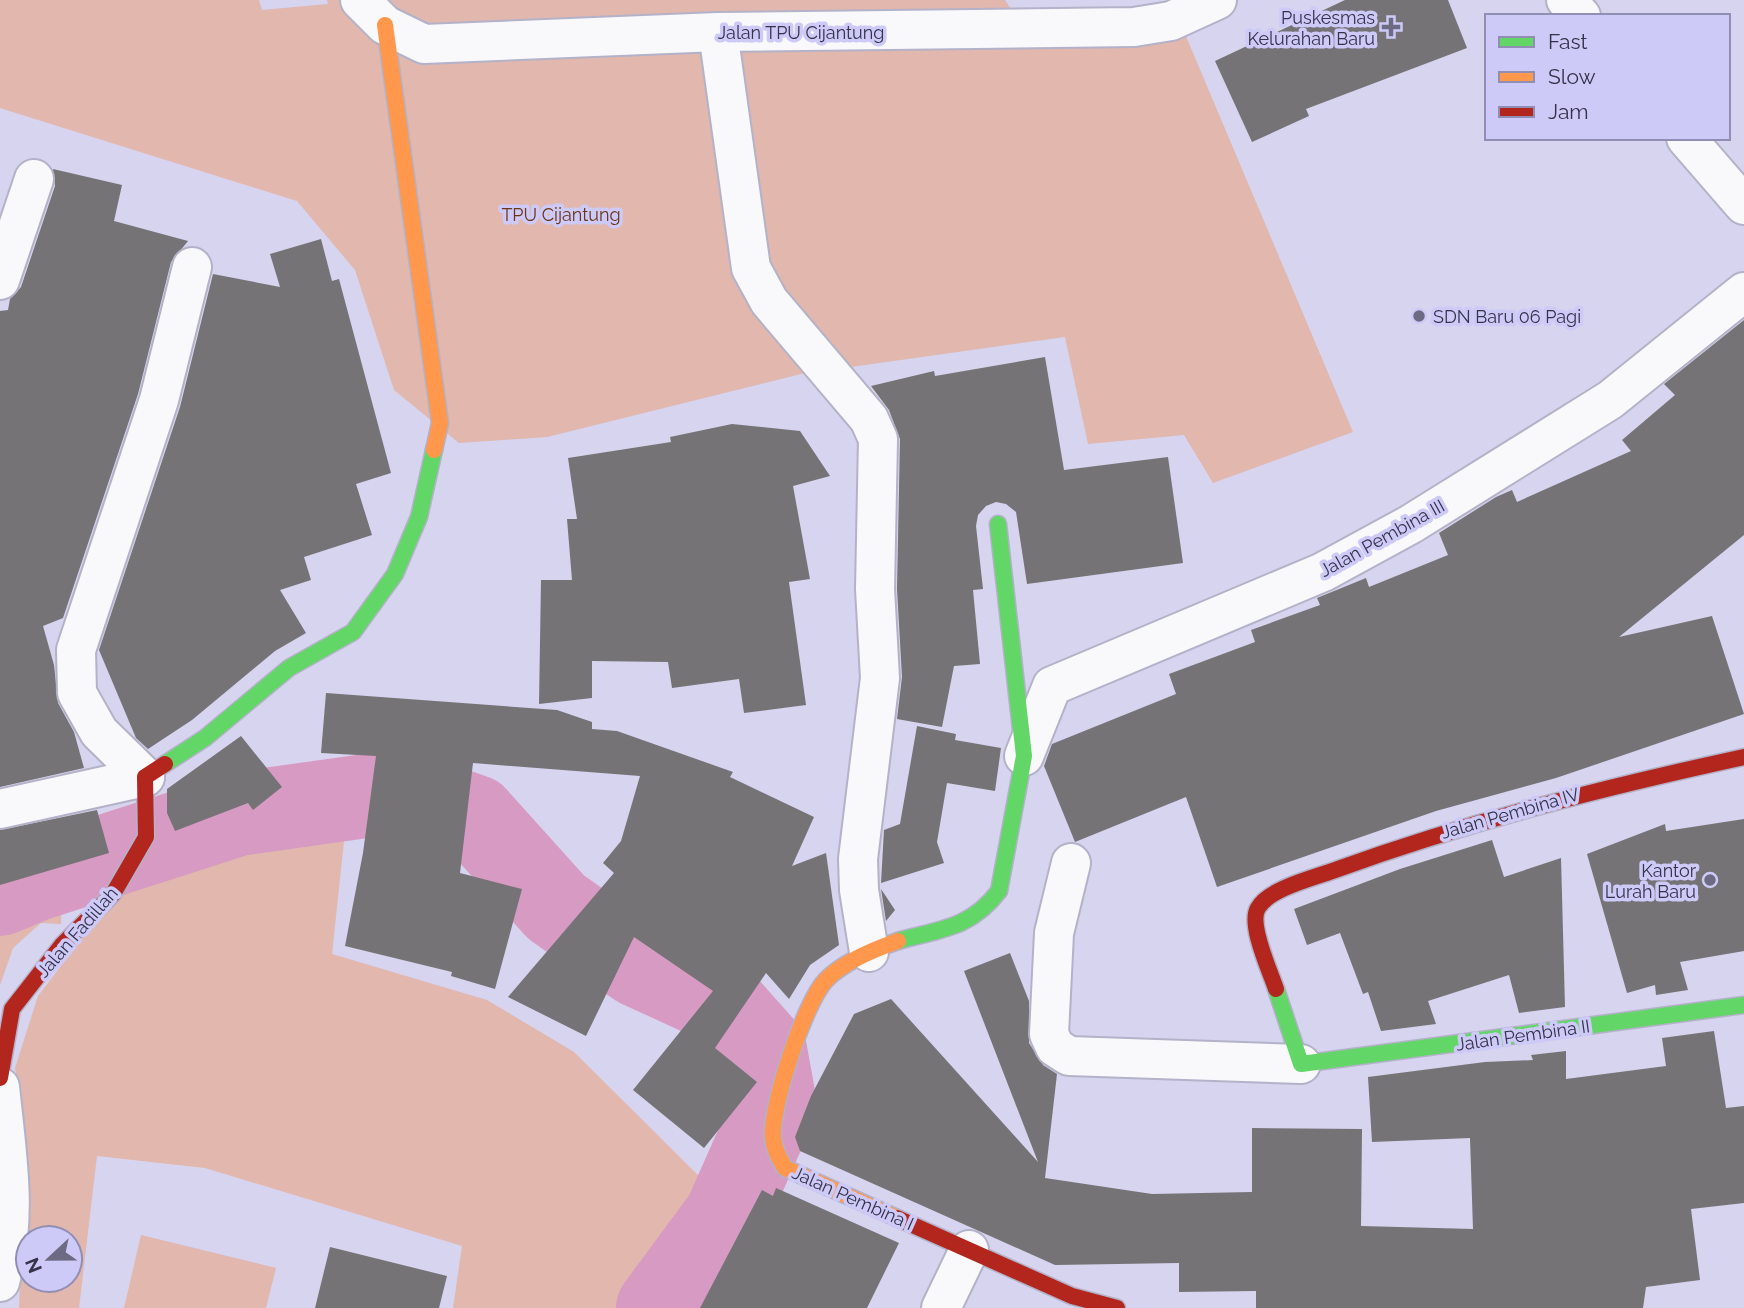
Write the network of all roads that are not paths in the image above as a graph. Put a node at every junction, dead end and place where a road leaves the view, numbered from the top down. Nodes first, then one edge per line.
1 (1217, 0) edge
2 (1566, 0) edge
3 (372, 13) edge
4 (1579, 14) edge
5 (718, 32) junction
6 (1688, 140) edge
7 (34, 179) dead end
8 (1744, 205) edge
9 (192, 267) dead end
10 (0, 281) edge
11 (1744, 292) edge
12 (998, 524) dead end
13 (1024, 756) junction
14 (1744, 757) edge
15 (145, 777) junction
16 (0, 809) edge
17 (1071, 863) dead end
18 (869, 952) junction
19 (1744, 1005) edge
20 (1301, 1064) junction
21 (0, 1078) edge
22 (0, 1087) edge
23 (969, 1250) junction
24 (0, 1282) edge
25 (941, 1308) edge
26 (1118, 1308) edge

1 - 5 street, Jalan TPU Cijantung
2 - 4 street
3 - 5 street, Jalan TPU Cijantung
3 - 15 street
5 - 18 street
6 - 8 street
7 - 10 street
9 - 15 street
11 - 13 street, Jalan Pembina III
12 - 13 street, Jalan Pembina I
13 - 18 street, Jalan Pembina I
14 - 20 street, Jalan Pembina IV
15 - 16 street
15 - 21 street, Jalan Fadillah
17 - 20 street, Jalan Pembina II
18 - 23 street, Jalan Pembina I
19 - 20 street, Jalan Pembina II
22 - 24 street
23 - 25 street
23 - 26 street, Jalan Pembina I

